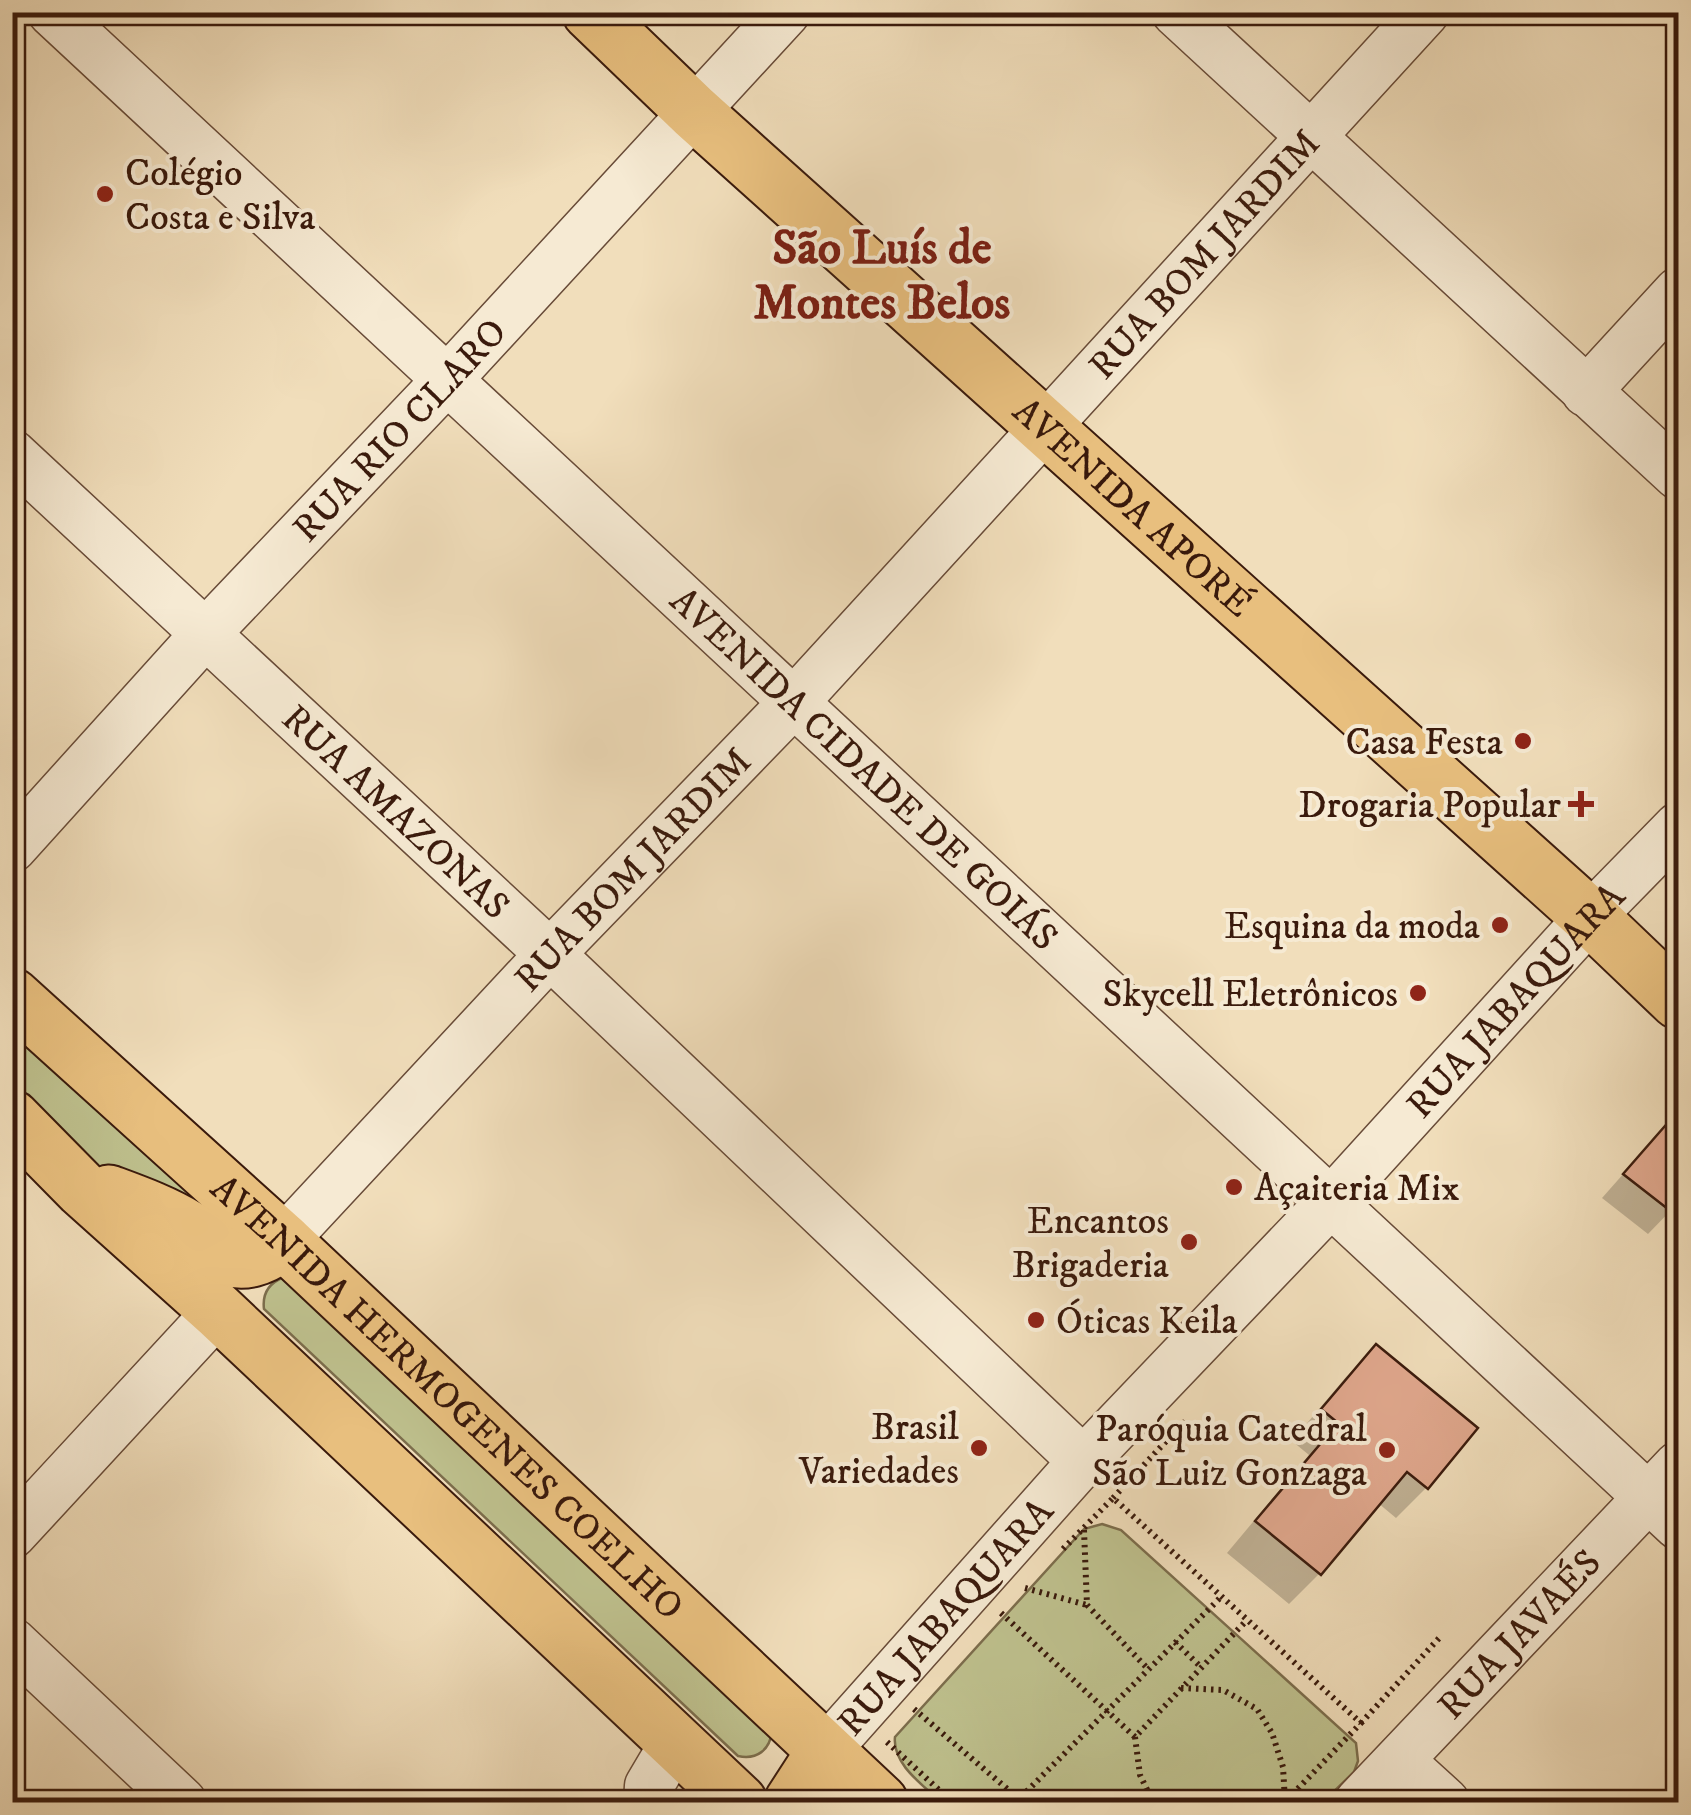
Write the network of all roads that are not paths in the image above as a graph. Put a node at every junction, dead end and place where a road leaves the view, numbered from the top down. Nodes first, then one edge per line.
1 (52, 12) edge
2 (590, 12) edge
3 (786, 12) edge
4 (1176, 12) edge
5 (1425, 12) edge
6 (694, 112) junction
7 (1310, 136) junction
8 (1678, 292) edge
9 (447, 380) junction
10 (1586, 392) junction
11 (1047, 428) junction
12 (12, 454) edge
13 (1678, 475) edge
14 (206, 633) junction
15 (794, 702) junction
16 (1678, 827) edge
17 (12, 848) edge
18 (1590, 916) junction
19 (550, 954) junction
20 (12, 996) edge
21 (1678, 1001) edge
22 (12, 1118) edge
23 (82, 1190) junction
24 (1331, 1202) junction
25 (283, 1241) junction
26 (218, 1311) junction
27 (1083, 1461) junction
28 (1669, 1496) edge
29 (12, 1534) edge
30 (12, 1642) edge
31 (675, 1742) junction
32 (825, 1751) junction
33 (1400, 1761) junction
34 (182, 1802) edge
35 (648, 1802) edge
36 (739, 1802) edge
37 (792, 1802) edge
38 (880, 1802) edge
39 (1359, 1802) edge
40 (1444, 1802) edge

1 - 9 street, AVENIDA CIDADE DE GOIÁS
2 - 6 main road, AVENIDA APORÉ
3 - 6 street, RUA RIO CLARO
4 - 7 street
5 - 7 street, RUA BOM JARDIM
6 - 9 street, RUA RIO CLARO
6 - 11 main road, AVENIDA APORÉ
7 - 10 street
7 - 11 street, RUA BOM JARDIM
8 - 10 street
9 - 14 street, RUA RIO CLARO
9 - 15 street, AVENIDA CIDADE DE GOIÁS
10 - 13 street
11 - 15 street, RUA BOM JARDIM
11 - 18 main road, AVENIDA APORÉ
12 - 14 street, RUA AMAZONAS
14 - 17 street, RUA RIO CLARO
14 - 19 street, RUA AMAZONAS
15 - 19 street, RUA BOM JARDIM
15 - 24 street, AVENIDA CIDADE DE GOIÁS
16 - 18 street, RUA JABAQUARA
18 - 21 main road, AVENIDA APORÉ
18 - 24 street, RUA JABAQUARA
19 - 25 street, RUA BOM JARDIM
19 - 27 street, RUA AMAZONAS
20 - 25 main road, AVENIDA HERMOGENES COELHO
22 - 23 main road
23 - 25 main road
23 - 26 main road
24 - 27 street, RUA JABAQUARA
24 - 28 street, AVENIDA CIDADE DE GOIÁS
25 - 32 main road, AVENIDA HERMOGENES COELHO
26 - 29 street
26 - 31 main road
27 - 32 street, RUA JABAQUARA
28 - 33 street, RUA JAVAÉS
30 - 34 street
31 - 35 street
31 - 36 main road
32 - 37 main road
32 - 38 main road, AVENIDA HERMOGENES COELHO
33 - 39 street, RUA JAVAÉS
33 - 40 street

